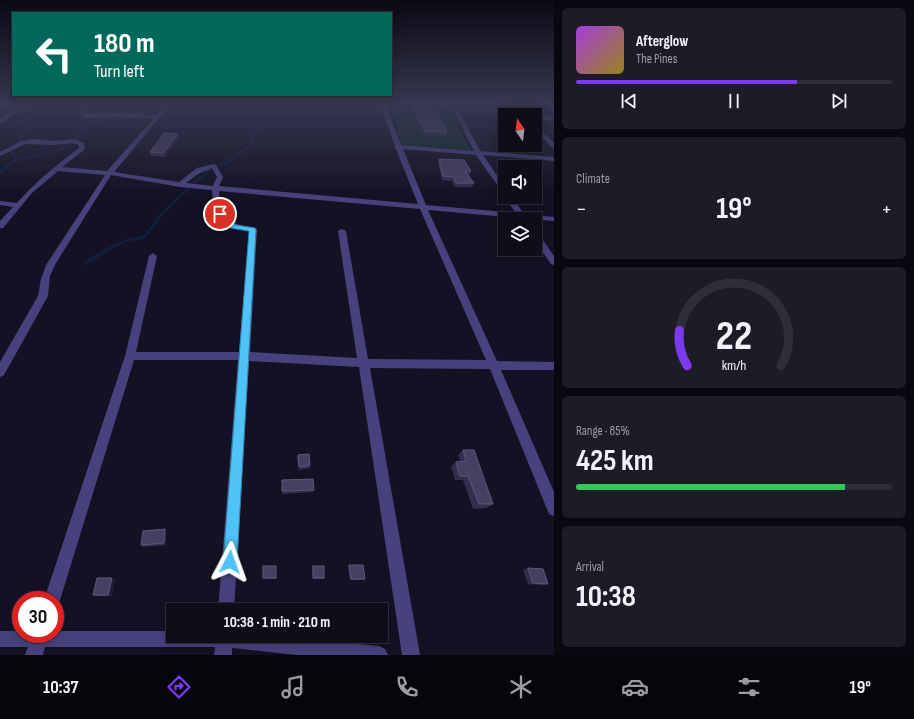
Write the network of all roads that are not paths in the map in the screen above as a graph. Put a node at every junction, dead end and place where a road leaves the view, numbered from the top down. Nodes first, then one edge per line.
1 (144, 134) edge
2 (392, 134) edge
3 (468, 134) edge
4 (542, 134) edge
5 (397, 147) junction
6 (554, 147) edge
7 (478, 153) junction
8 (0, 154) edge
9 (554, 160) edge
10 (56, 169) junction
11 (109, 173) junction
12 (498, 182) edge
13 (180, 185) junction
14 (215, 188) junction
15 (0, 203) edge
16 (18, 205) junction
17 (422, 208) junction
18 (498, 215) edge
19 (542, 218) edge
20 (554, 219) edge
21 (0, 226) edge
22 (342, 231) dead end
23 (542, 245) edge
24 (153, 256) dead end
25 (554, 262) edge
26 (130, 356) junction
27 (244, 356) junction
28 (363, 362) junction
29 (494, 365) junction
30 (554, 366) edge
31 (0, 372) edge
32 (554, 509) edge
33 (55, 591) edge
34 (226, 603) edge
35 (64, 637) edge
36 (12, 638) edge
37 (0, 639) edge
38 (166, 641) edge
39 (38, 643) edge
40 (224, 643) edge
41 (34, 655) edge
42 (380, 655) edge
43 (411, 655) edge

1 - 11 street
2 - 5 street
3 - 7 street
4 - 6 street
5 - 7 street
5 - 17 street
7 - 9 street
7 - 12 street
8 - 10 street
10 - 11 street
10 - 16 street
11 - 13 street
11 - 31 street
13 - 14 street
13 - 14 street
14 - 17 street
14 - 27 street
15 - 16 street
16 - 21 street
17 - 18 street
17 - 29 street
19 - 20 street
22 - 28 street
23 - 25 street
24 - 26 street
26 - 27 street
26 - 33 street
27 - 28 street
27 - 34 street
28 - 29 street
28 - 43 street
29 - 30 street
29 - 32 street
35 - 38 street
36 - 37 street
39 - 41 street
40 - 42 street

